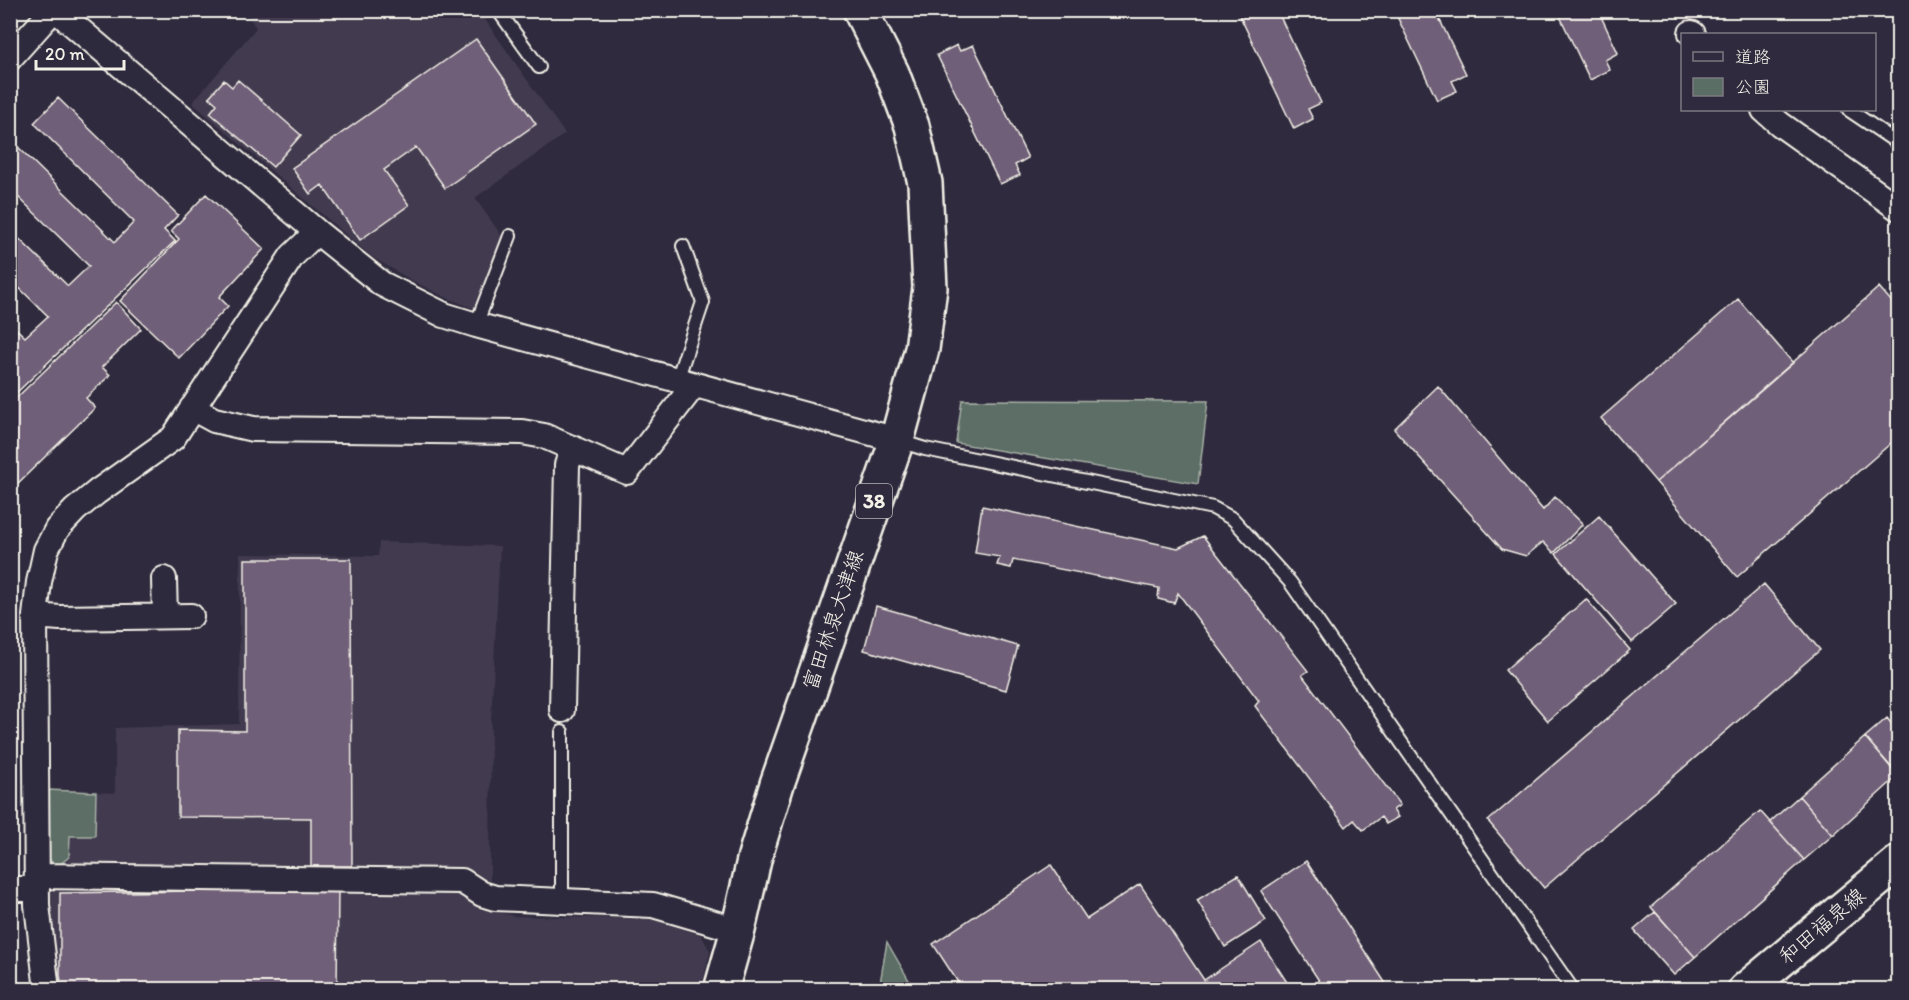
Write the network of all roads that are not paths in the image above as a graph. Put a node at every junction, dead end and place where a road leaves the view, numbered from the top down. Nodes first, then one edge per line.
1 (55, 10) edge
2 (498, 10) edge
3 (860, 10) edge
4 (10, 58) edge
5 (539, 68) dead end
6 (1765, 111) edge
7 (1851, 111) edge
8 (1899, 143) edge
9 (1899, 208) edge
10 (317, 232) junction
11 (510, 236) dead end
12 (682, 246) dead end
13 (476, 325) junction
14 (686, 382) junction
15 (192, 408) junction
16 (897, 440) junction
17 (573, 448) junction
18 (164, 579) dead end
19 (36, 616) junction
20 (165, 616) junction
21 (191, 616) dead end
22 (562, 721) joint
23 (1899, 863) edge
24 (37, 883) junction
25 (10, 889) edge
26 (562, 901) junction
27 (738, 930) junction
28 (48, 990) edge
29 (721, 990) edge
30 (1573, 990) edge
31 (1745, 990) edge

1 - 4 street
1 - 10 street
2 - 5 lane
3 - 16 main road, 富田林泉大津線 / 38
6 - 9 street
7 - 8 lane
10 - 13 street
10 - 15 street
11 - 13 lane
12 - 14 lane
13 - 14 street
14 - 16 street
14 - 17 street
15 - 17 street
15 - 19 street
16 - 27 main road, 富田林泉大津線 / 38
16 - 30 lane
17 - 22 street
18 - 20 street
19 - 20 street
19 - 24 street
20 - 21 street
22 - 26 lane
23 - 31 main road, 和田福泉線
24 - 25 street
24 - 26 street
24 - 28 street
26 - 27 street
27 - 29 main road, 富田林泉大津線 / 38

